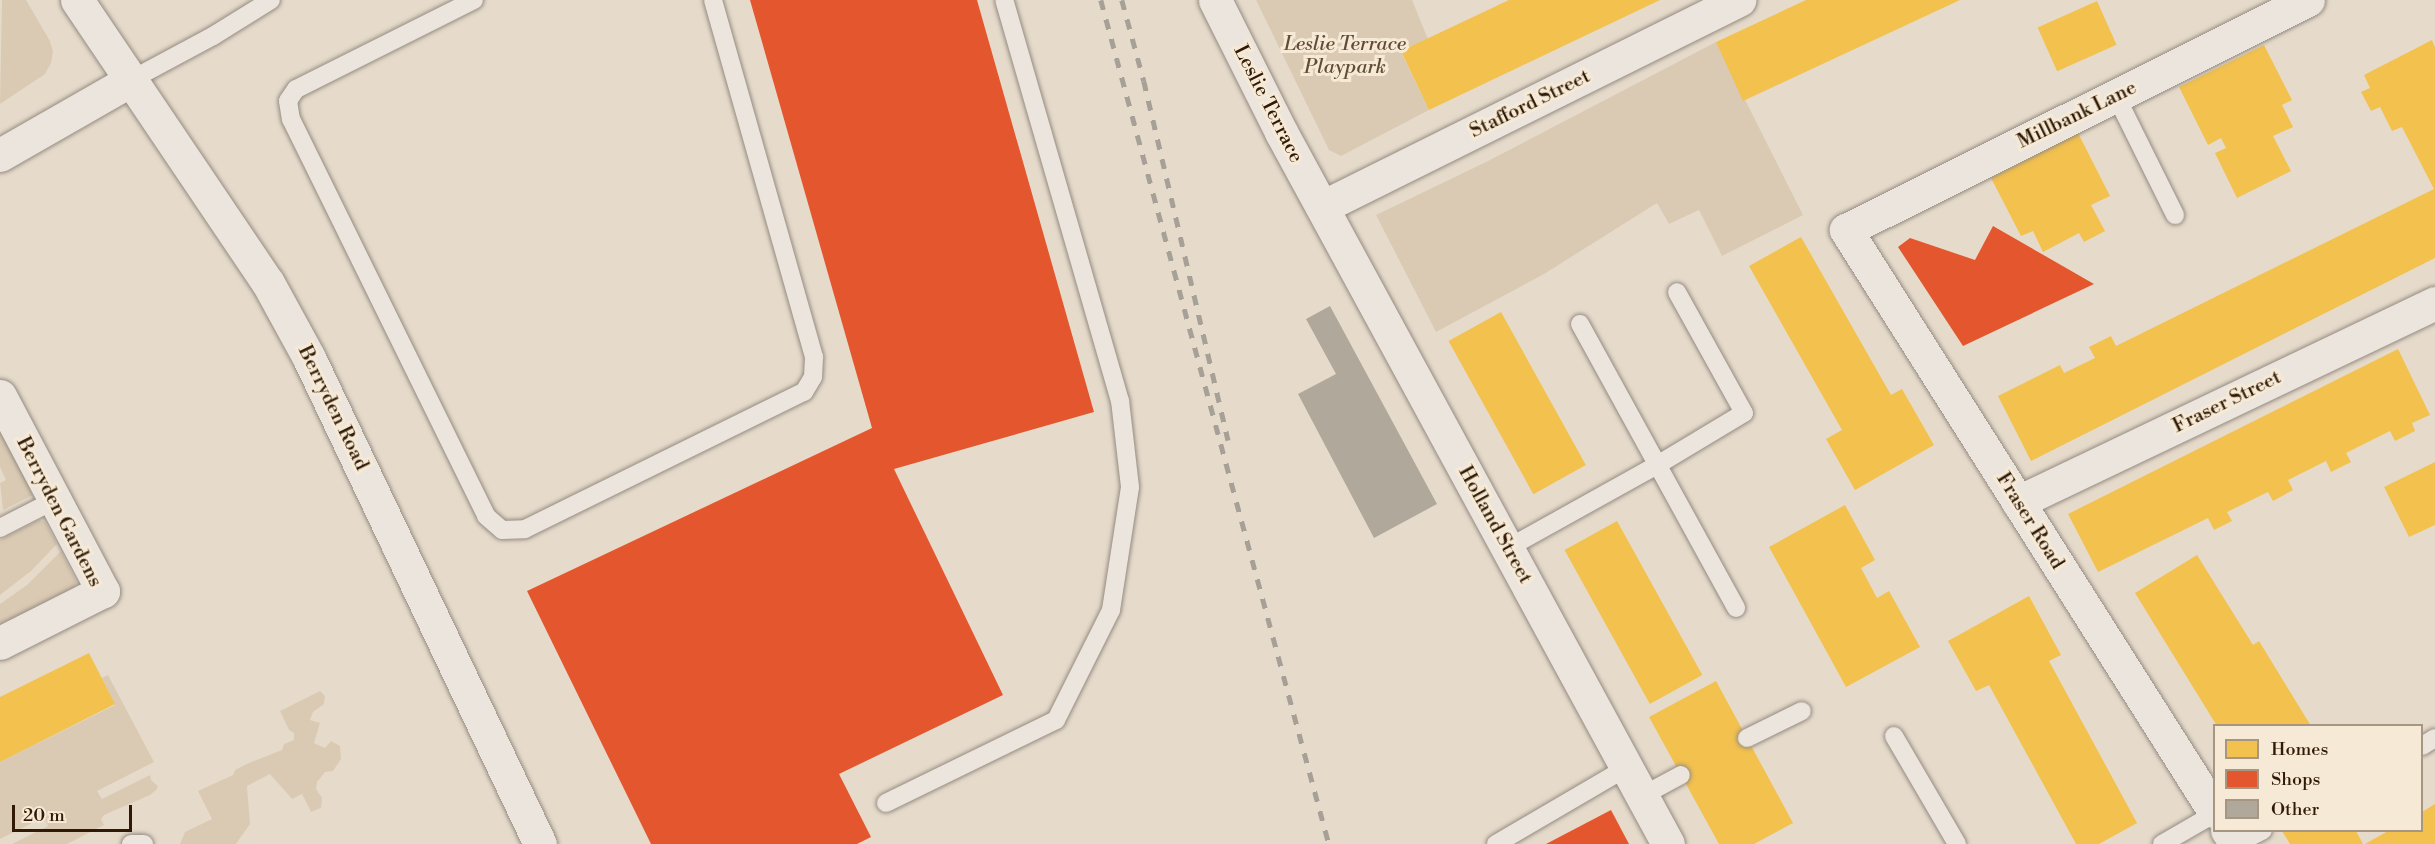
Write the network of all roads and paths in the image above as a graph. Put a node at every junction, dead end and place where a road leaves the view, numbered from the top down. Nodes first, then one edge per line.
1 (77, 0) edge
2 (272, 0) edge
3 (474, 0) edge
4 (712, 0) edge
5 (1004, 0) edge
6 (1215, 0) edge
7 (1739, 0) edge
8 (2308, 0) edge
9 (131, 80) junction
10 (2116, 96) junction
11 (0, 155) edge
12 (1322, 207) junction
13 (2175, 215) dead end
14 (1846, 230) joint
15 (1677, 292) dead end
16 (2435, 303) edge
17 (1580, 324) dead end
18 (0, 396) edge
19 (1659, 464) junction
20 (55, 500) junction
21 (2018, 502) junction
22 (0, 528) edge
23 (1508, 548) junction
24 (1736, 608) dead end
25 (0, 643) edge
26 (1802, 711) dead end
27 (1894, 736) dead end
28 (1747, 738) dead end
29 (1626, 768) junction
30 (1681, 775) dead end
31 (1642, 796) junction
32 (886, 803) dead end
33 (2213, 811) edge
34 (2213, 814) edge
35 (2261, 832) edge
36 (131, 844) edge
37 (144, 844) edge
38 (540, 844) edge
39 (1496, 844) edge
40 (1668, 844) edge
41 (1957, 844) edge
42 (2163, 844) edge
43 (2236, 844) edge

1 - 9 street, Berryden Road
2 - 9 lane
3 - 4 lane
5 - 32 lane
6 - 12 street, Leslie Terrace
7 - 12 street, Stafford Street
8 - 10 street, Millbank Lane
9 - 11 street
9 - 38 street, Berryden Road
10 - 13 lane
10 - 14 street, Millbank Lane
12 - 23 street, Holland Street
14 - 21 street, Fraser Road
15 - 19 lane
16 - 21 street, Fraser Street
17 - 19 lane
18 - 20 street, Berryden Gardens
19 - 23 lane
19 - 24 lane
20 - 22 lane
20 - 25 street, Berryden Gardens
21 - 33 street, Fraser Road
23 - 29 street, Holland Street
26 - 28 lane
27 - 41 lane
29 - 31 street, Holland Street
29 - 39 lane
30 - 31 lane
31 - 40 street, Holland Street
34 - 42 lane
35 - 43 lane
36 - 37 lane

